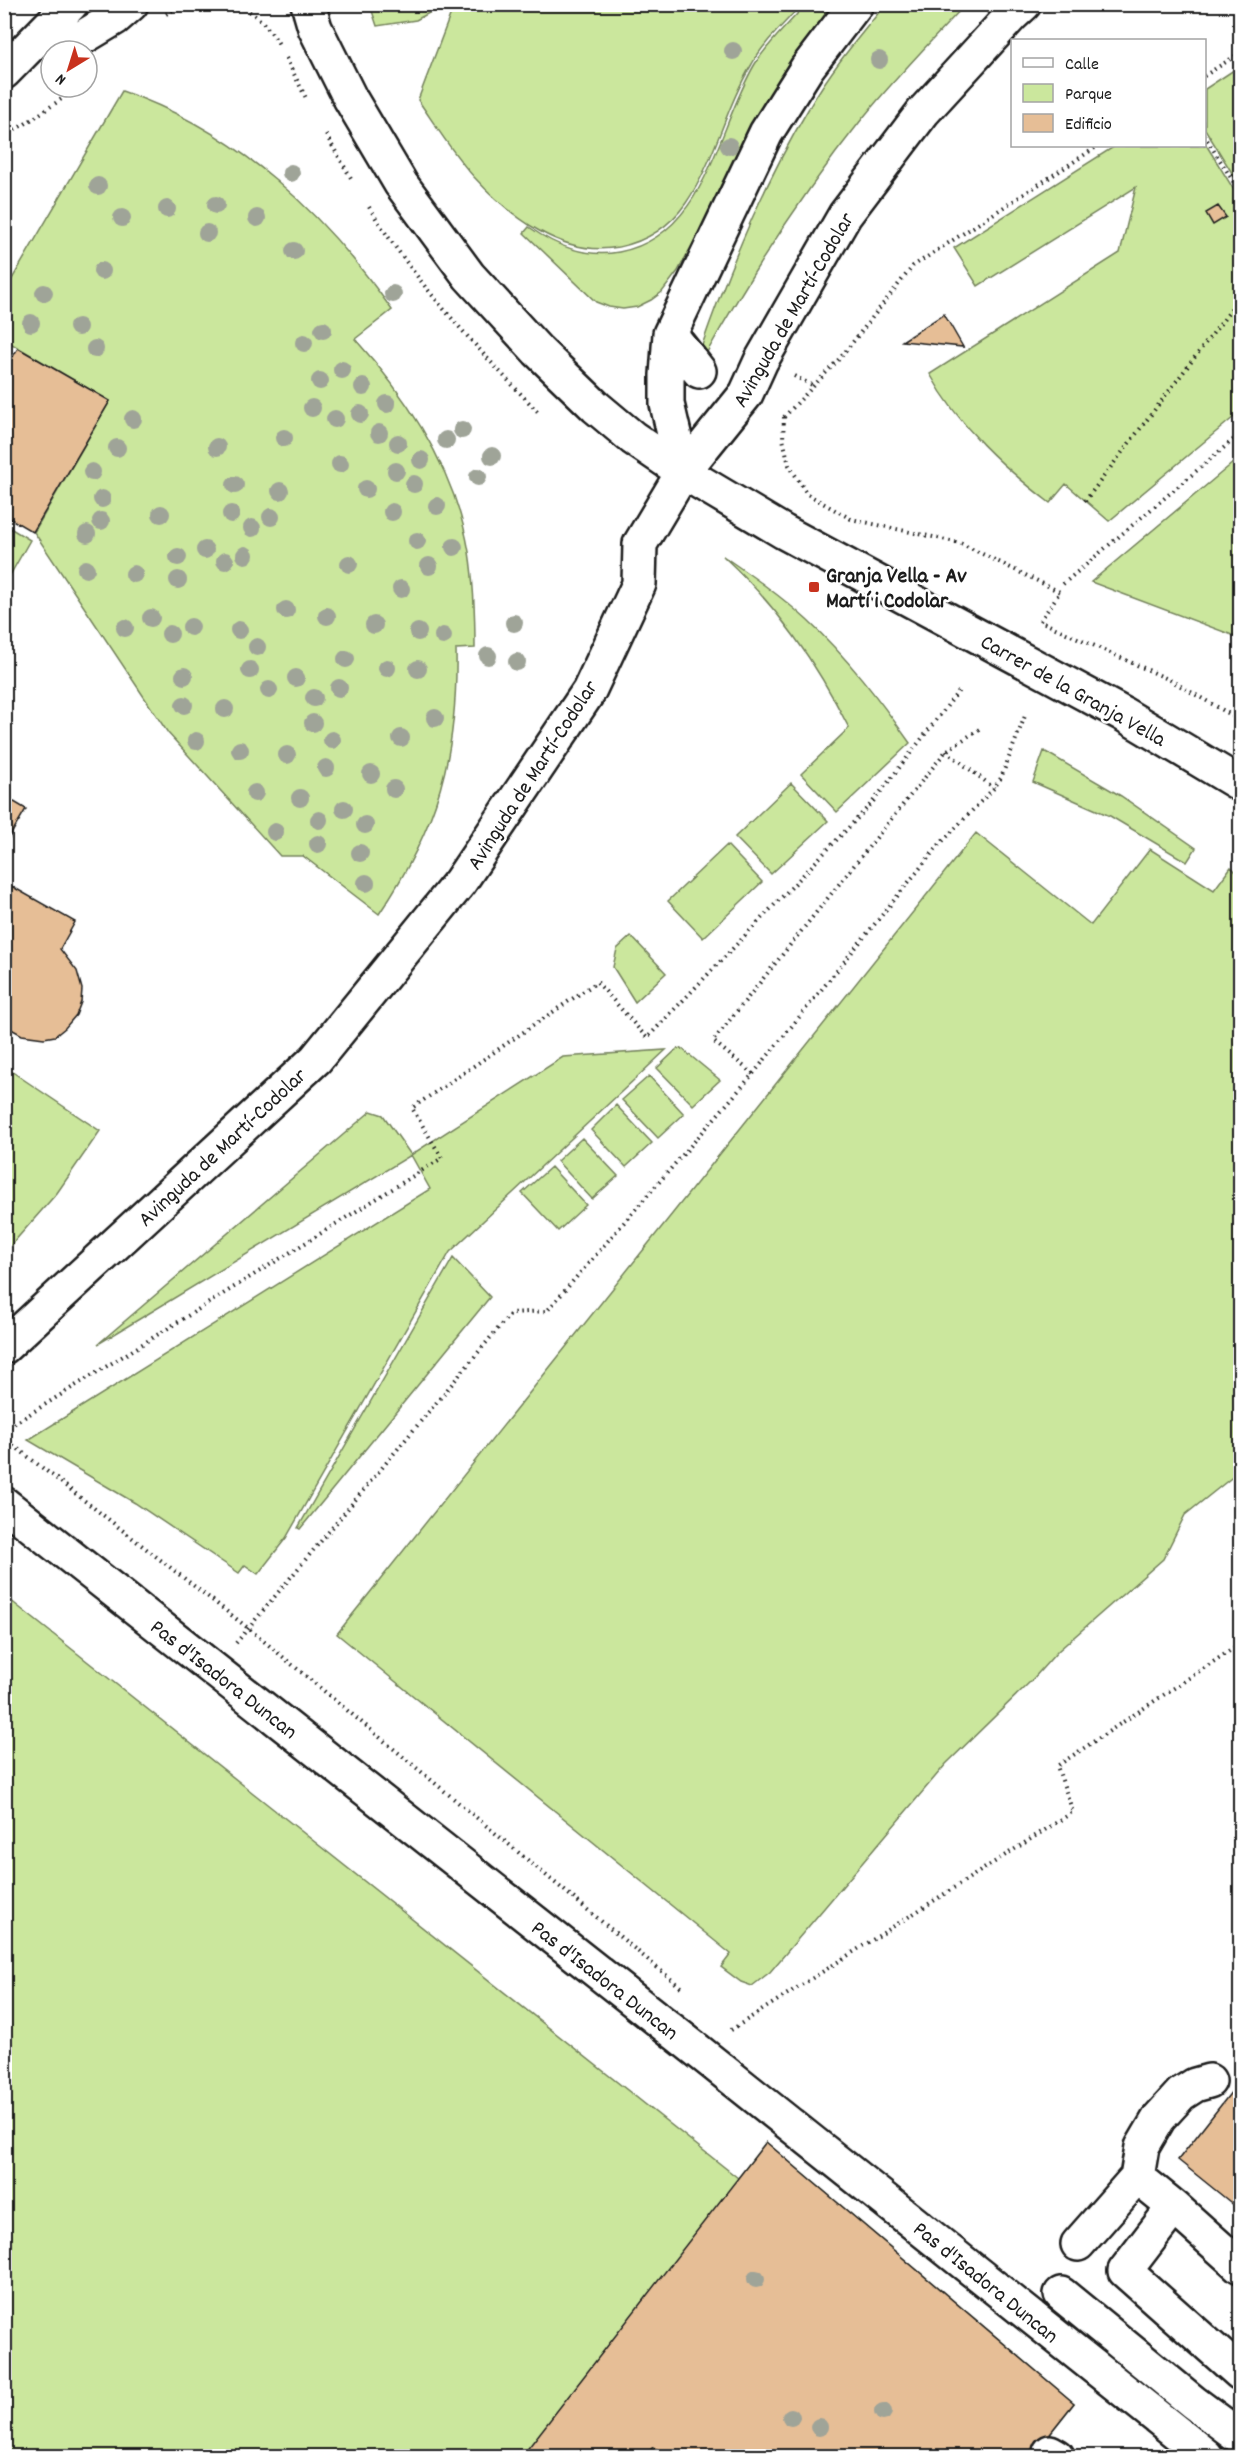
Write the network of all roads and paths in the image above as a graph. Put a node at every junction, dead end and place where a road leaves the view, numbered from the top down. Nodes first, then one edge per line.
1 (71, 4) edge
2 (131, 4) edge
3 (281, 4) edge
4 (856, 4) edge
5 (1024, 4) edge
6 (312, 16) edge
7 (80, 39) edge
8 (1240, 53) edge
9 (39, 63) edge
10 (4, 72) edge
11 (1206, 75) edge
12 (4, 83) edge
13 (61, 99) edge
14 (4, 135) edge
15 (1206, 138) edge
16 (1096, 147) edge
17 (1240, 192) edge
18 (1240, 298) edge
19 (670, 334) junction
20 (699, 370) dead end
21 (791, 374) dead end
22 (814, 386) junction
23 (1240, 434) edge
24 (683, 472) junction
25 (1085, 501) dead end
26 (1063, 584) dead end
27 (962, 688) dead end
28 (1025, 716) dead end
29 (1240, 720) edge
30 (981, 728) dead end
31 (946, 751) junction
32 (1240, 784) edge
33 (994, 788) junction
34 (753, 1074) junction
35 (4, 1347) edge
36 (4, 1430) edge
37 (4, 1438) edge
38 (4, 1504) edge
39 (248, 1628) junction
40 (1240, 1644) edge
41 (215, 1669) junction
42 (686, 1991) dead end
43 (723, 2022) dead end
44 (732, 2029) junction
45 (698, 2051) junction
46 (1209, 2081) dead end
47 (1137, 2176) junction
48 (1174, 2207) junction
49 (1078, 2244) dead end
50 (1240, 2266) edge
51 (1061, 2294) dead end
52 (1234, 2367) edge
53 (1193, 2402) junction
54 (1240, 2437) edge
55 (1206, 2457) edge

1 - 10 street
2 - 7 street
3 - 6 street
4 - 19 street
5 - 24 street, Avinguda de Martí-Codolar
6 - 24 street, Carrer de la Granja Vella
8 - 11 path
9 - 12 street
13 - 14 path
15 - 17 path
16 - 22 path
18 - 25 path
19 - 20 street
19 - 24 street
21 - 22 path
22 - 29 path, Carrer de la Granja Vella
23 - 26 path
24 - 32 street, Carrer de la Granja Vella
24 - 35 street, Avinguda de Martí-Codolar
27 - 36 path
28 - 33 path
30 - 31 path
31 - 33 path
31 - 34 path
33 - 34 path
34 - 39 path
37 - 39 path
38 - 41 street, Pas d'Isadora Duncan
39 - 41 path
39 - 42 path
40 - 44 path
41 - 45 street, Pas d'Isadora Duncan
43 - 44 path
44 - 45 path
45 - 55 street, Pas d'Isadora Duncan
46 - 47 street
47 - 48 street
47 - 49 street
48 - 50 street
48 - 52 street
51 - 53 street
52 - 53 street
53 - 54 street

